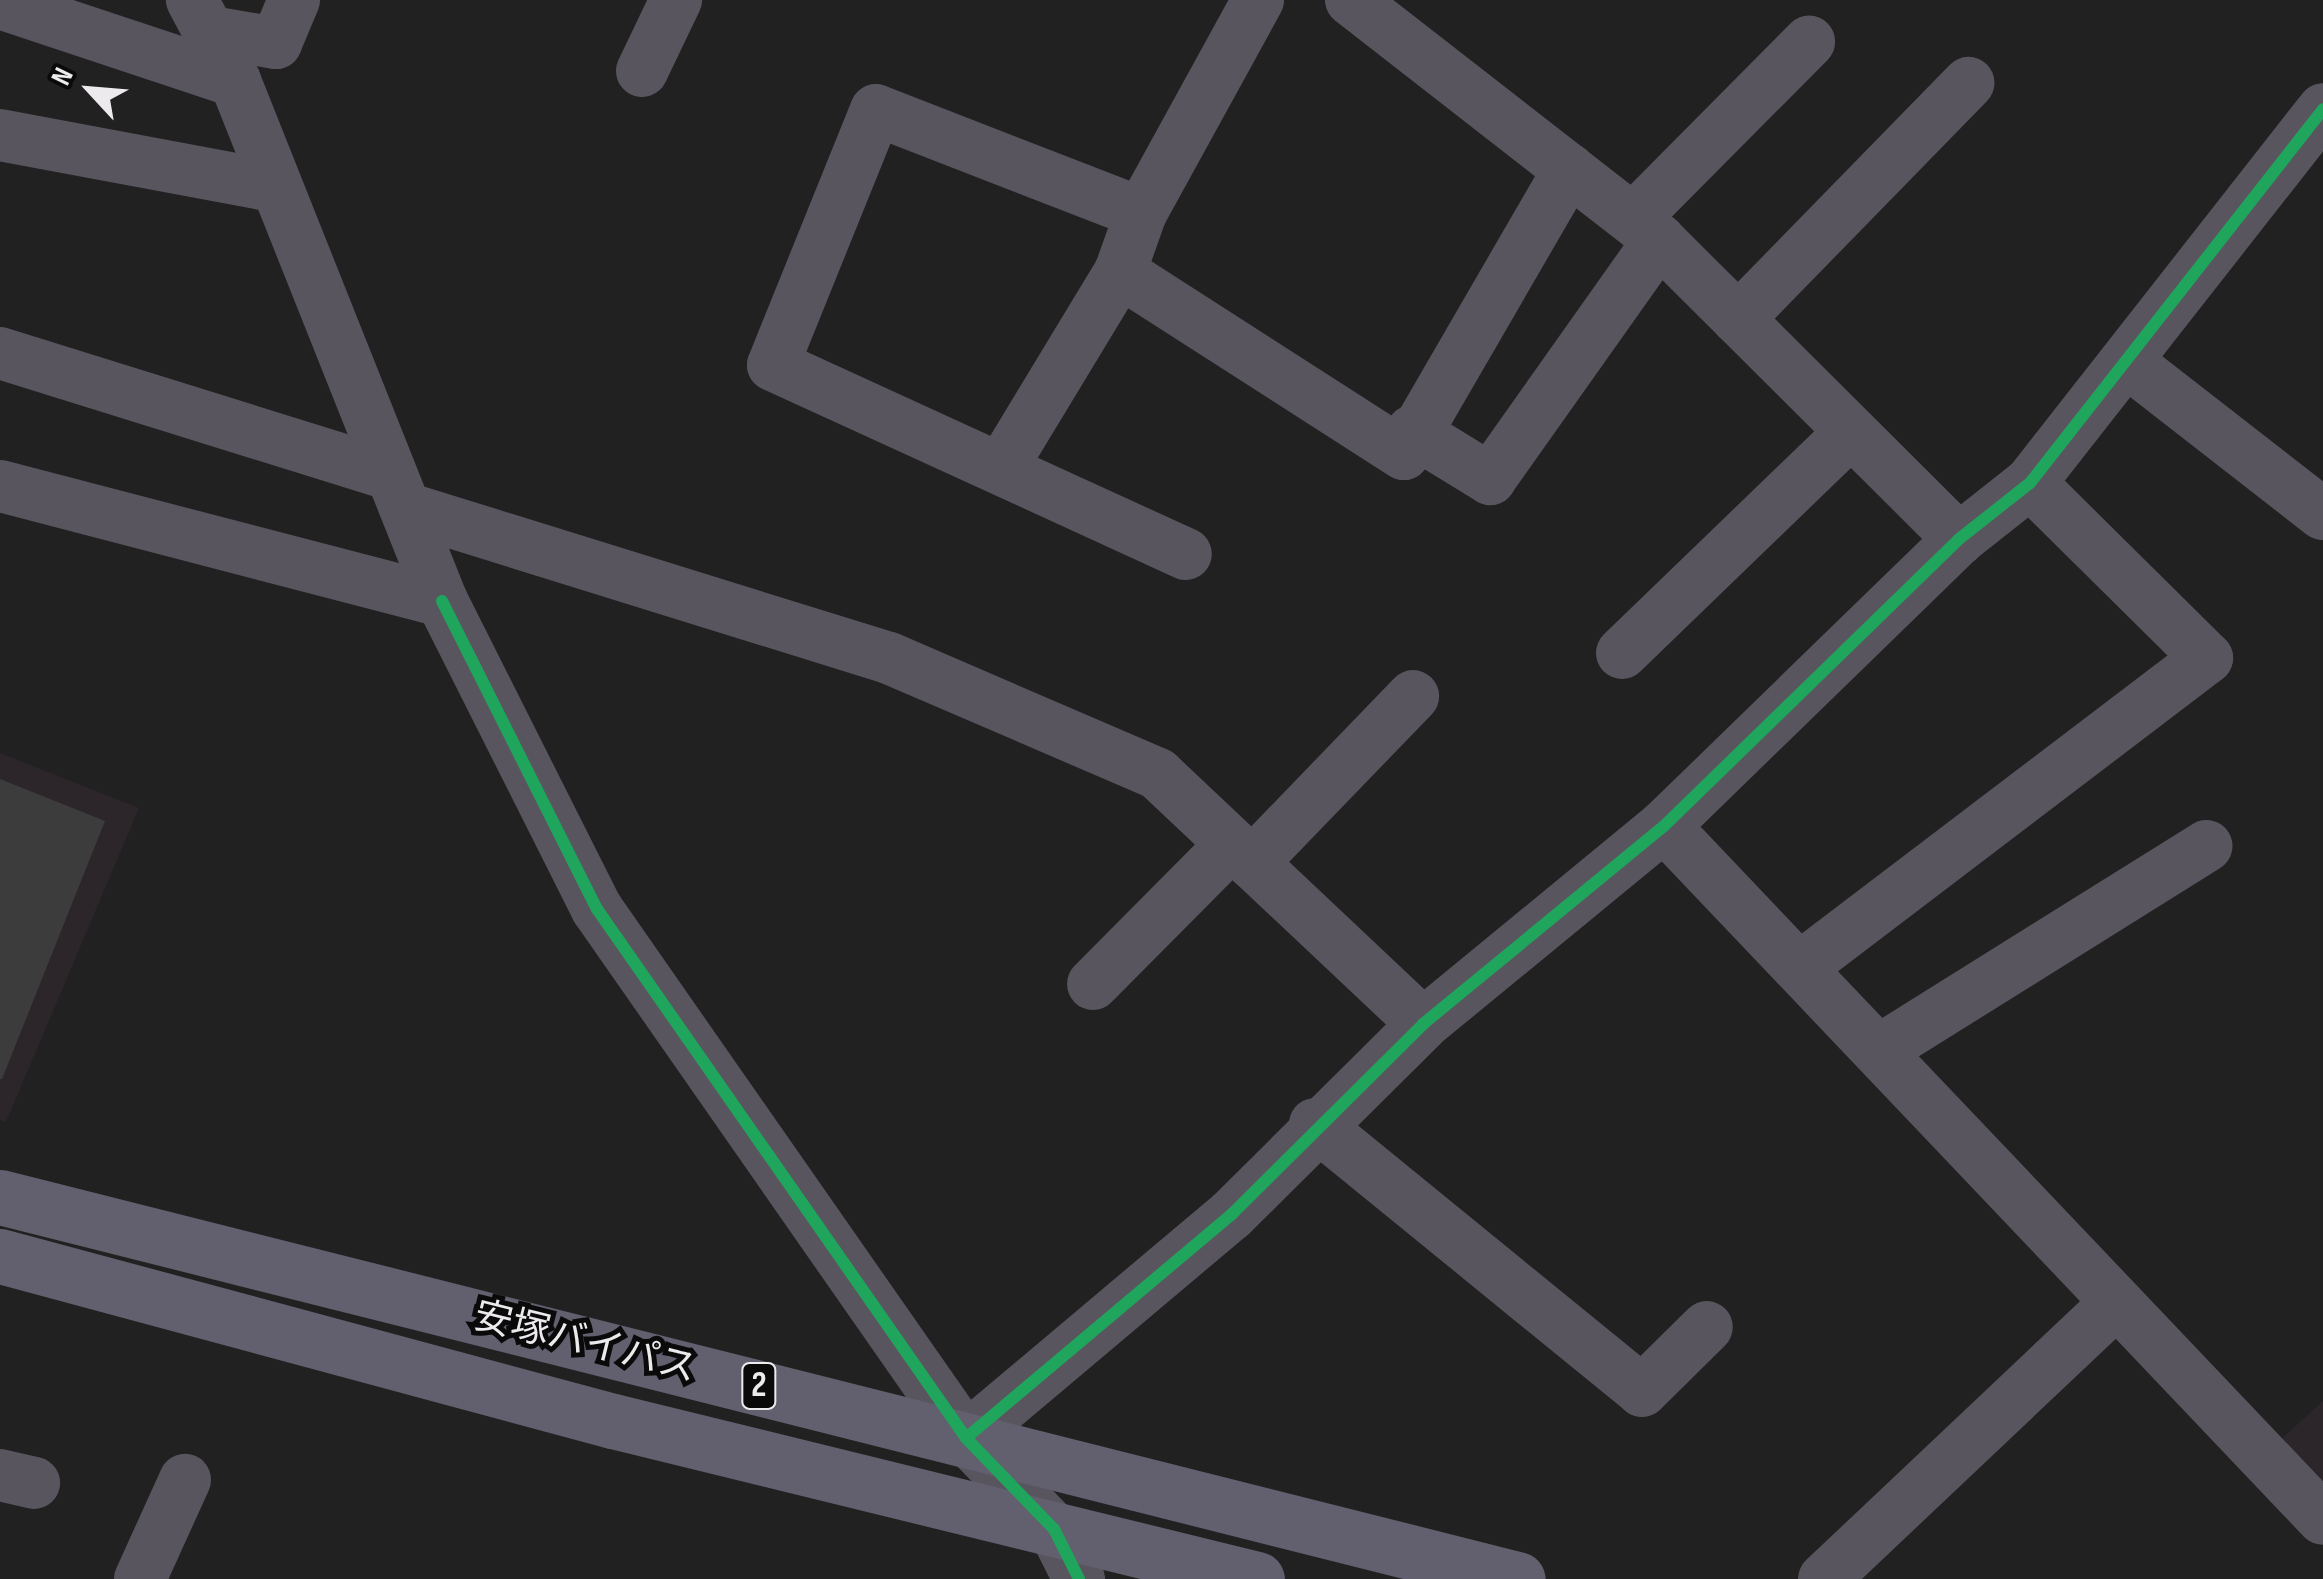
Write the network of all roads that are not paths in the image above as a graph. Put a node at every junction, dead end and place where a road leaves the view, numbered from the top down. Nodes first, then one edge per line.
1 (294, 0) edge
2 (676, 0) edge
3 (1350, 0) edge
4 (0, 3) edge
5 (1243, 5) edge
6 (202, 16) edge
7 (1809, 42) dead end
8 (642, 71) dead end
9 (235, 81) junction
10 (1968, 83) dead end
11 (2323, 109) edge
12 (0, 135) edge
13 (1569, 170) junction
14 (273, 186) junction
15 (1142, 214) junction
16 (1646, 230) junction
17 (1120, 272) junction
18 (1738, 319) junction
19 (0, 353) edge
20 (2130, 364) junction
21 (1412, 432) junction
22 (1851, 432) junction
23 (1003, 465) junction
24 (2030, 483) junction
25 (0, 486) edge
26 (399, 492) junction
27 (2323, 514) edge
28 (1959, 539) junction
29 (1186, 554) dead end
30 (442, 601) junction
31 (1622, 653) dead end
32 (1413, 696) dead end
33 (1664, 826) junction
34 (2207, 846) dead end
35 (1242, 853) junction
36 (1802, 966) junction
37 (1092, 984) dead end
38 (1423, 1024) junction
39 (1880, 1050) junction
40 (1316, 1124) junction
41 (0, 1197) edge
42 (0, 1256) edge
43 (2116, 1303) junction
44 (1708, 1327) dead end
45 (966, 1438) junction
46 (185, 1480) dead end
47 (2323, 1519) edge
48 (1054, 1529) junction
49 (140, 1579) edge
50 (1079, 1579) edge
51 (1257, 1579) edge
52 (1518, 1579) edge
53 (1824, 1579) edge

1 - 6 street
2 - 8 street
3 - 13 street
4 - 9 street
5 - 15 street
6 - 9 street
7 - 16 street
9 - 14 street
10 - 18 street
11 - 20 street
12 - 14 street
13 - 16 street
13 - 21 street
14 - 26 street
15 - 17 street
15 - 23 street
16 - 18 street
16 - 21 street
17 - 21 street
17 - 23 street
18 - 22 street
19 - 26 street
20 - 24 street
20 - 27 street
22 - 28 street
22 - 31 street
23 - 29 street
24 - 28 street
24 - 36 street
25 - 30 street
26 - 30 street
26 - 35 street
28 - 33 street
30 - 45 street
32 - 35 street
33 - 36 street
33 - 38 street
34 - 39 street
35 - 37 street
35 - 38 street
36 - 39 street
38 - 40 street
39 - 43 street
40 - 44 street
40 - 45 street
41 - 45 main road, 安塚バイパス / 2
42 - 48 main road, 安塚バイパス / 2
43 - 47 street
43 - 53 street
45 - 48 street
45 - 52 main road, 安塚バイパス / 2
46 - 49 street
48 - 50 street
48 - 51 main road, 安塚バイパス / 2

